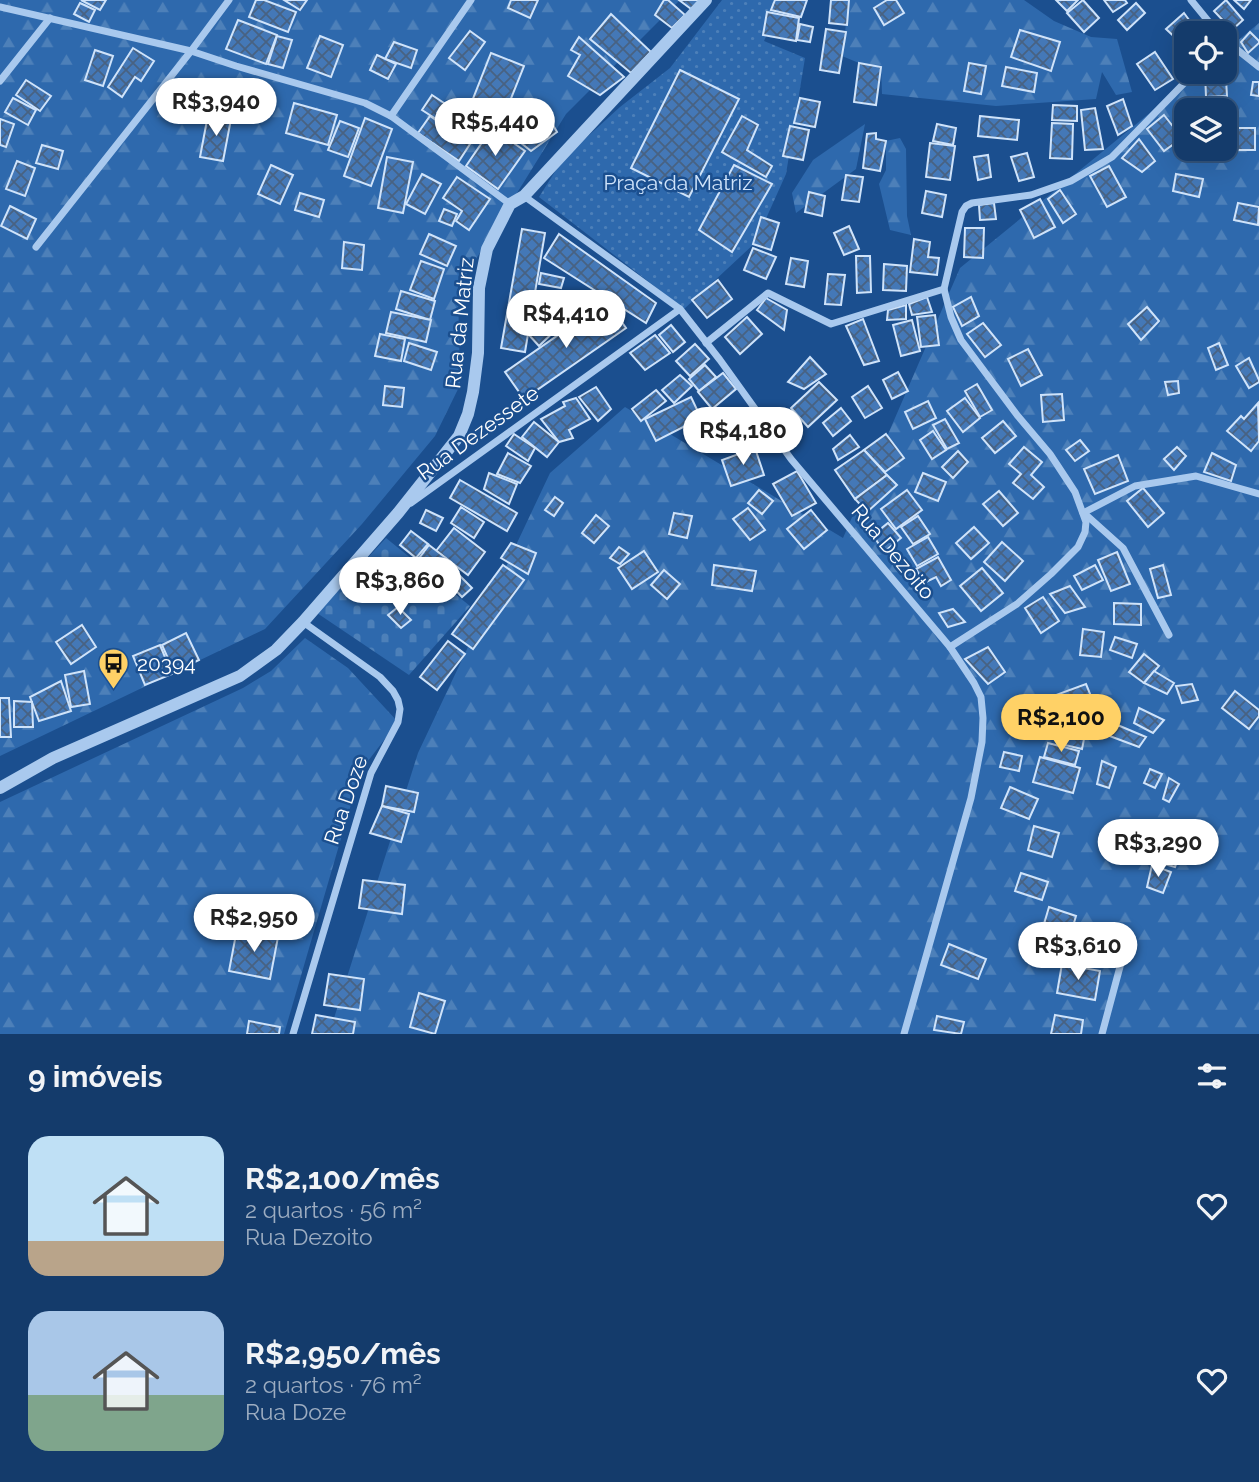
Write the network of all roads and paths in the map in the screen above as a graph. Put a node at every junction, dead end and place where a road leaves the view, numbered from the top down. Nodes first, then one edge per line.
1 (229, 0) edge
2 (471, 0) edge
3 (706, 0) edge
4 (1192, 0) edge
5 (0, 7) edge
6 (50, 18) junction
7 (1209, 21) edge
8 (1237, 50) edge
9 (191, 51) junction
10 (1259, 67) edge
11 (0, 81) edge
12 (1183, 84) edge
13 (391, 116) junction
14 (524, 196) junction
15 (510, 204) junction
16 (36, 247) dead end
17 (944, 289) junction
18 (680, 309) junction
19 (706, 343) junction
20 (1259, 494) edge
21 (398, 513) junction
22 (1083, 513) junction
23 (303, 622) junction
24 (1169, 635) dead end
25 (950, 647) junction
26 (0, 788) edge
27 (1125, 948) dead end
28 (293, 1034) edge
29 (904, 1034) edge
30 (1102, 1034) edge

1 - 9 street
2 - 13 street
3 - 14 street
4 - 7 street
5 - 6 street
6 - 9 street
6 - 11 street
8 - 10 street
9 - 13 street
9 - 16 street
12 - 17 street
13 - 15 street
14 - 15 street
14 - 18 street, Rua Dezoito
15 - 21 street, Rua da Matriz
17 - 19 street
17 - 22 street
18 - 19 street, Rua Dezoito
18 - 21 street, Rua Dezessete
19 - 25 street, Rua Dezoito
20 - 22 street
21 - 23 street, Rua da Matriz
22 - 24 street
22 - 25 street
23 - 26 street, Rua da Matriz
23 - 28 street, Rua Doze
25 - 29 street, Rua Dezoito
27 - 30 street

